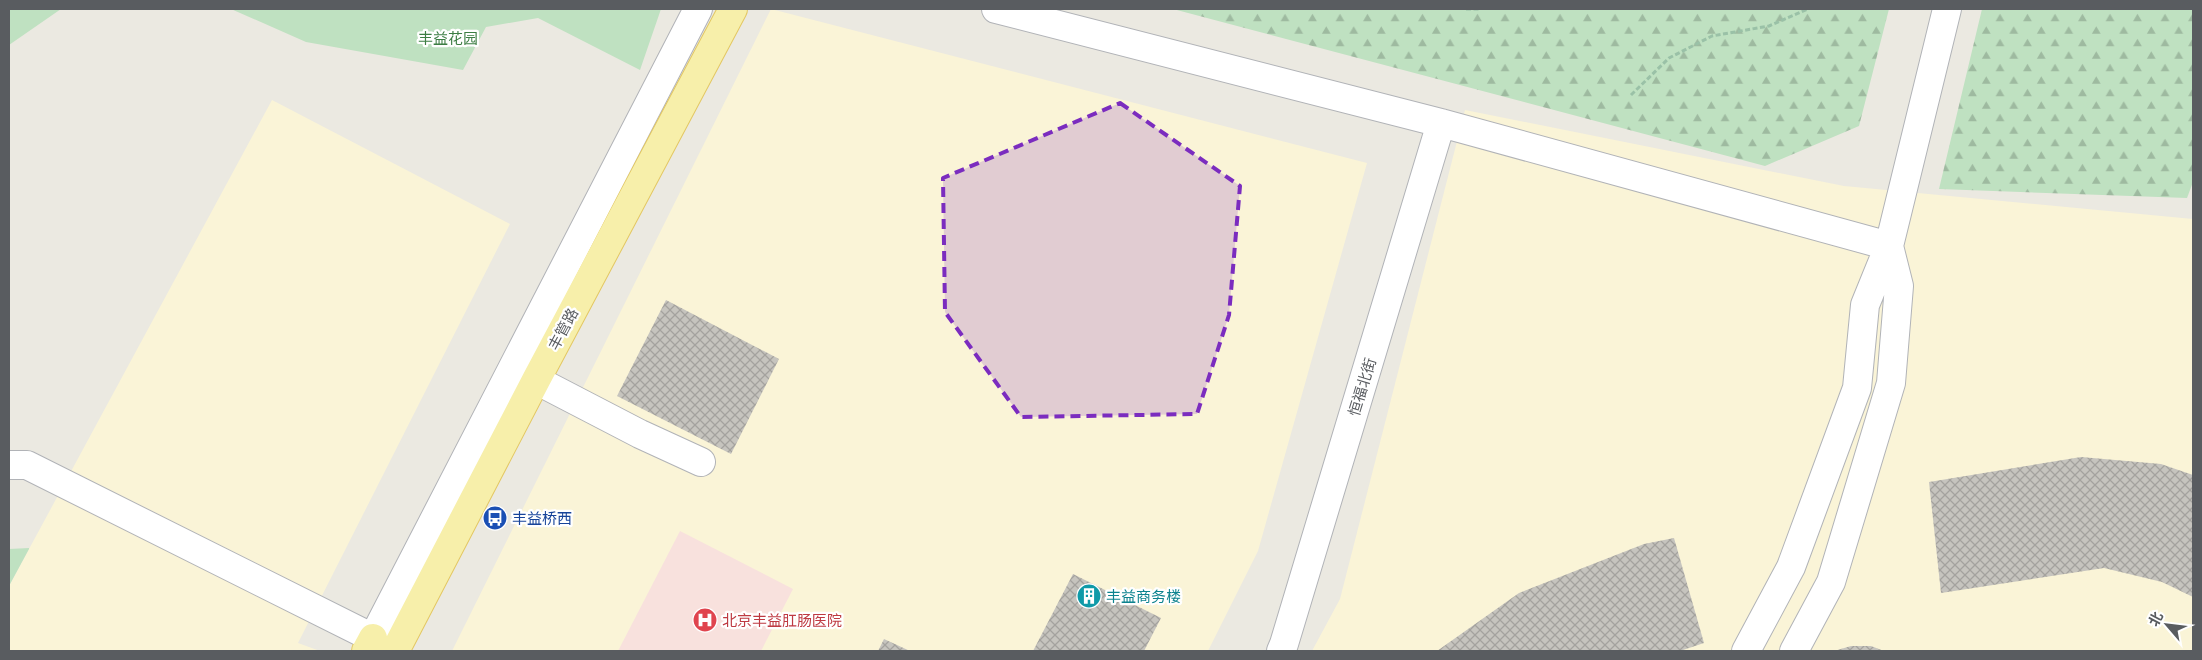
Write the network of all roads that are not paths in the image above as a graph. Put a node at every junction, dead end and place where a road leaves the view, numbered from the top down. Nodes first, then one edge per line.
1 (698, 9) edge
2 (733, 9) edge
3 (996, 9) edge
4 (1947, 9) edge
5 (1441, 123) junction
6 (1889, 246) junction
7 (536, 380) junction
8 (701, 462) dead end
9 (9, 466) edge
10 (378, 647) edge
11 (1280, 651) edge
12 (1746, 651) edge
13 (1794, 651) edge

1 - 10 street, 丰管路
2 - 7 main road, 丰管路
3 - 5 street
4 - 6 street
5 - 6 street
5 - 11 street, 恒福北街
6 - 12 street
6 - 13 street
7 - 8 street
7 - 10 main road, 丰管路
9 - 10 street

